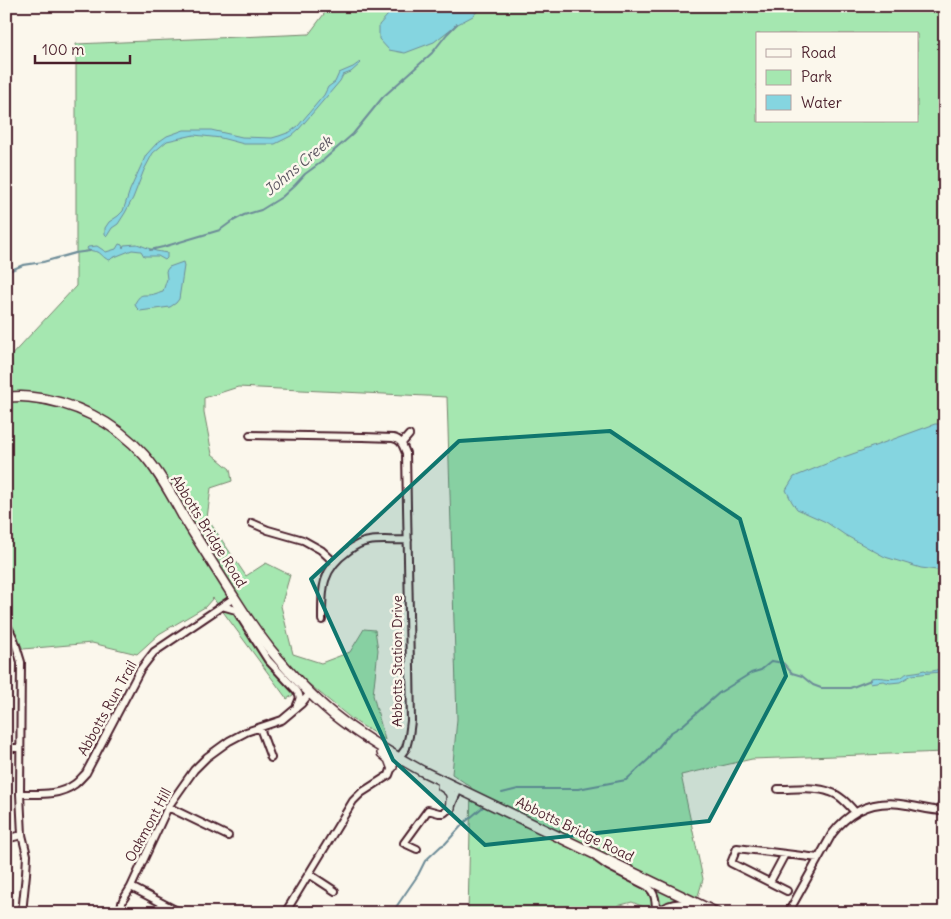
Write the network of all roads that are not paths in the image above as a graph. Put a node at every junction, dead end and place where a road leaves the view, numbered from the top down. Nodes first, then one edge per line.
1 (6, 397) edge
2 (250, 435) dead end
3 (409, 435) dead end
4 (402, 442) junction
5 (252, 523) dead end
6 (408, 540) junction
7 (334, 562) junction
8 (234, 598) junction
9 (222, 606) junction
10 (322, 620) dead end
11 (6, 625) edge
12 (310, 693) junction
13 (294, 710) junction
14 (260, 728) junction
15 (357, 731) junction
16 (6, 748) edge
17 (20, 748) junction
18 (271, 758) dead end
19 (399, 759) junction
20 (392, 767) junction
21 (422, 771) junction
22 (459, 789) junction
23 (778, 789) dead end
24 (468, 793) junction
25 (20, 794) junction
26 (945, 799) edge
27 (168, 807) junction
28 (450, 808) junction
29 (942, 811) edge
30 (855, 812) junction
31 (945, 816) edge
32 (22, 835) junction
33 (228, 836) dead end
34 (6, 839) edge
35 (417, 848) dead end
36 (590, 852) junction
37 (785, 854) junction
38 (818, 858) junction
39 (309, 874) junction
40 (770, 882) junction
41 (131, 886) junction
42 (335, 891) dead end
43 (787, 891) dead end
44 (22, 913) edge
45 (119, 913) edge
46 (181, 913) edge
47 (285, 913) edge
48 (657, 913) edge
49 (717, 913) edge
50 (788, 913) edge

1 - 8 main road, Abbotts Bridge Road
2 - 4 street
3 - 4 street
4 - 6 street, Abbotts Station Drive
5 - 7 street
6 - 7 street
6 - 19 street, Abbotts Station Drive
7 - 10 street
8 - 9 street, Abbotts Run Trail
8 - 12 main road, Abbotts Bridge Road
9 - 13 street, Abbotts Bridge Road
9 - 25 street, Abbotts Run Trail
11 - 17 street
12 - 13 street, Oakmont Hill
12 - 15 main road, Abbotts Bridge Road
13 - 14 street, Oakmont Hill
14 - 18 street
14 - 27 street, Oakmont Hill
15 - 19 main road, Abbotts Bridge Road
15 - 20 main road, Abbotts Bridge Road
16 - 17 street
17 - 25 street
19 - 20 street, Abbotts Station Drive
19 - 21 main road, Abbotts Bridge Road
20 - 39 street, Abbotts Station Drive
21 - 22 main road, Abbotts Bridge Road
21 - 28 main road, Abbotts Bridge Road
22 - 24 main road, Abbotts Bridge Road
22 - 28 street
23 - 30 street
24 - 28 street
24 - 36 main road, Abbotts Bridge Road
25 - 32 street
26 - 29 street
27 - 33 street
27 - 41 street, Oakmont Hill
28 - 35 street
29 - 30 street
29 - 31 street
30 - 38 street
32 - 34 street
32 - 44 street
36 - 48 street
36 - 49 main road, Abbotts Bridge Road
37 - 38 street
37 - 40 street
37 - 40 street
38 - 50 street
39 - 42 street
39 - 47 street, Abbotts Station Drive
40 - 43 street
41 - 45 street, Oakmont Hill
41 - 46 street
48 - 49 street

